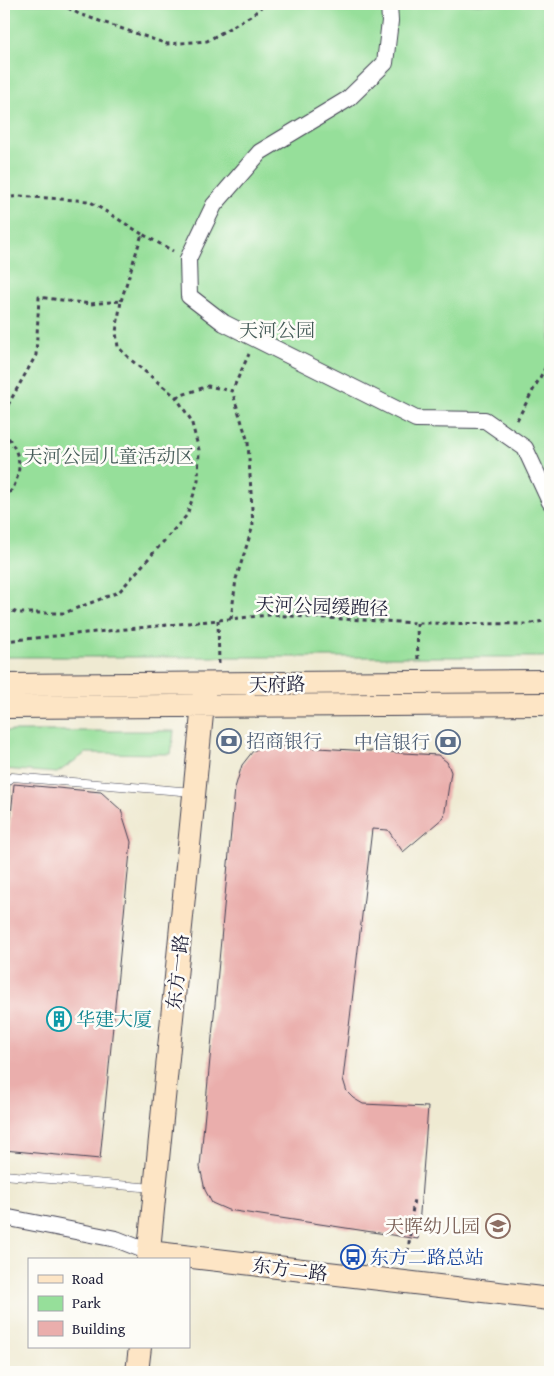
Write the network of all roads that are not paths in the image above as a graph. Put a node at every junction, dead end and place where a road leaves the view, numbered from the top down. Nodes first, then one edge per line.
1 (389, 4) edge
2 (550, 502) edge
3 (550, 681) edge
4 (212, 684) junction
5 (4, 685) edge
6 (550, 704) edge
7 (4, 707) edge
8 (203, 707) junction
9 (195, 792) junction
10 (4, 800) edge
11 (4, 1175) edge
12 (155, 1188) junction
13 (4, 1217) edge
14 (149, 1256) edge
15 (168, 1258) edge
16 (190, 1260) edge
17 (550, 1299) edge
18 (140, 1348) edge
19 (137, 1372) edge

1 - 2 street
3 - 4 main road, 天府路
4 - 5 main road, 天府路
4 - 8 main road, 东方一路
6 - 8 main road, 天府路
7 - 8 main road, 天府路
8 - 9 main road, 东方一路
9 - 10 lane
9 - 12 main road, 东方一路
11 - 12 lane
12 - 14 main road, 东方一路
13 - 14 street
14 - 15 main road, 东方二路
16 - 17 main road, 东方二路
18 - 19 main road

